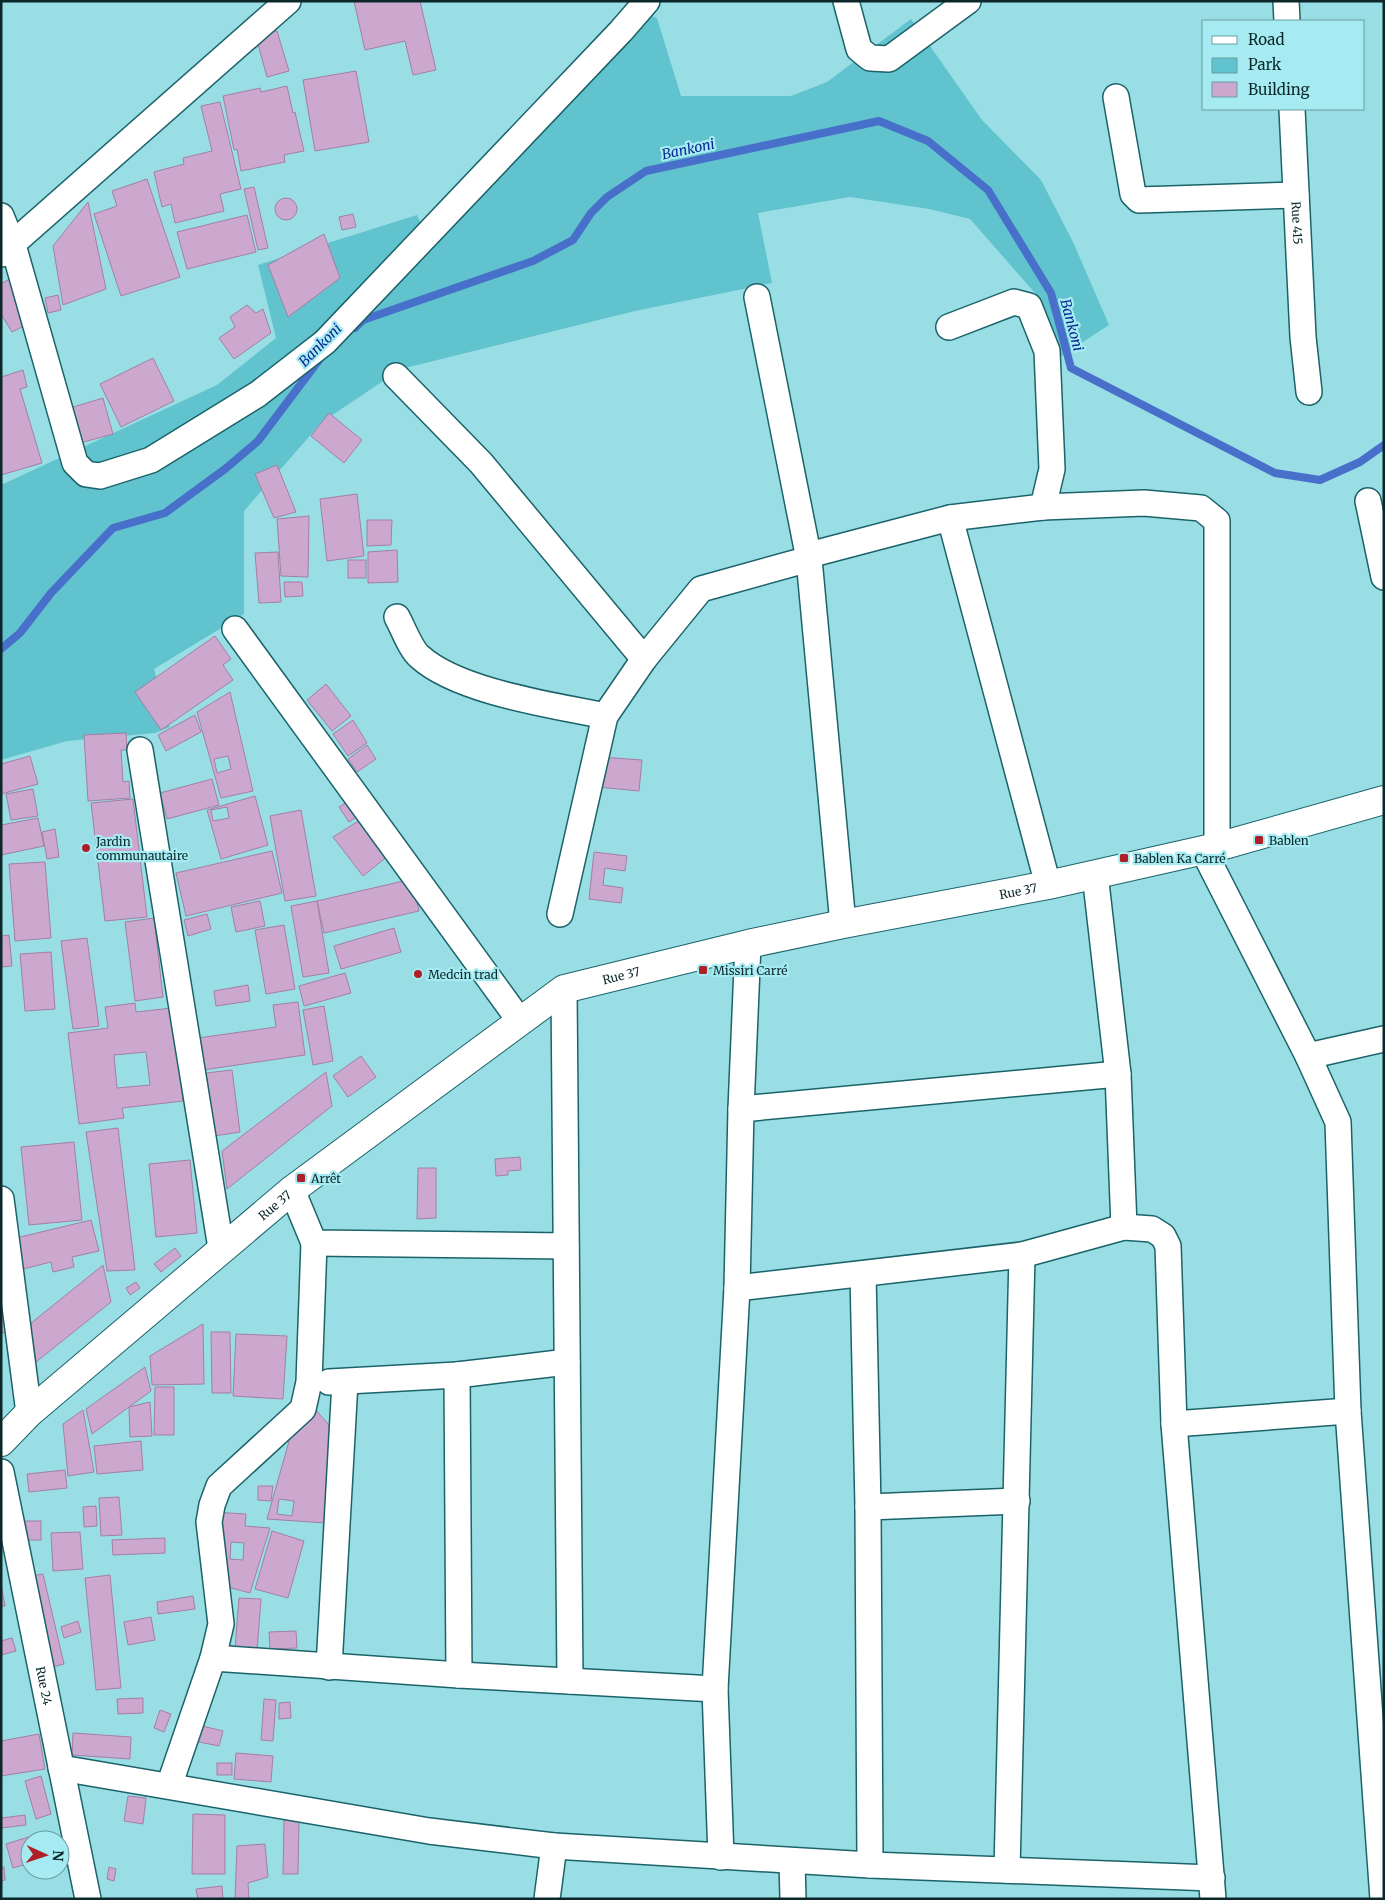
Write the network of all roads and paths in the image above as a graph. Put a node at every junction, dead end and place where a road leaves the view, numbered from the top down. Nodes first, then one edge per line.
1 (288, 1) edge
2 (648, 1) edge
3 (846, 1) edge
4 (968, 1) edge
5 (1286, 1) edge
6 (1287, 20) edge
7 (1116, 97) dead end
8 (1292, 110) edge
9 (1296, 195) junction
10 (1, 216) edge
11 (7, 249) edge
12 (756, 298) dead end
13 (948, 328) dead end
14 (396, 376) dead end
15 (1309, 392) dead end
16 (1368, 501) dead end
17 (1043, 507) junction
18 (950, 518) junction
19 (809, 557) junction
20 (1384, 577) edge
21 (397, 617) dead end
22 (235, 629) dead end
23 (644, 659) junction
24 (605, 716) junction
25 (140, 750) dead end
26 (1384, 800) edge
27 (1210, 848) junction
28 (1095, 874) junction
29 (1048, 885) junction
30 (560, 914) dead end
31 (843, 924) junction
32 (748, 944) junction
33 (564, 989) junction
34 (520, 1021) junction
35 (1384, 1039) edge
36 (1308, 1056) junction
37 (1118, 1074) junction
38 (741, 1109) junction
39 (292, 1190) junction
40 (1, 1199) edge
41 (1124, 1228) junction
42 (314, 1243) junction
43 (566, 1246) junction
44 (221, 1248) junction
45 (1022, 1255) junction
46 (862, 1274) junction
47 (737, 1288) junction
48 (567, 1362) junction
49 (457, 1374) junction
50 (309, 1382) junction
51 (345, 1382) junction
52 (1348, 1411) junction
53 (29, 1413) junction
54 (1174, 1424) junction
55 (1, 1442) edge
56 (1, 1472) edge
57 (1016, 1501) junction
58 (868, 1507) junction
59 (213, 1658) junction
60 (329, 1667) junction
61 (459, 1675) junction
62 (570, 1681) junction
63 (715, 1689) junction
64 (1377, 1729) edge
65 (61, 1768) junction
66 (169, 1786) junction
67 (554, 1846) junction
68 (721, 1857) junction
69 (792, 1860) junction
70 (870, 1865) junction
71 (1007, 1870) junction
72 (1213, 1888) edge
73 (88, 1899) edge
74 (547, 1899) edge
75 (793, 1899) edge
76 (1383, 1899) edge

1 - 11 street
2 - 11 street
3 - 4 street
5 - 6 street
7 - 9 street
8 - 9 street, Rue 415
9 - 15 street, Rue 415
10 - 11 street
12 - 19 street
13 - 17 street
14 - 23 street
16 - 20 street
17 - 18 street
17 - 27 street
18 - 19 street
18 - 29 street
19 - 23 street
19 - 31 street
21 - 24 street
22 - 34 street
23 - 24 street
24 - 30 street
25 - 44 street
26 - 27 main road, Rue 37
27 - 28 main road, Rue 37
27 - 36 street
28 - 29 main road, Rue 37
28 - 37 street
29 - 31 main road, Rue 37
31 - 32 main road, Rue 37
32 - 33 main road, Rue 37
32 - 38 street
33 - 34 main road, Rue 37
33 - 43 street
34 - 39 main road, Rue 37
35 - 36 street
36 - 52 street
37 - 38 street
37 - 41 street
38 - 47 street
39 - 42 street
39 - 44 main road, Rue 37
40 - 53 street
41 - 45 street
41 - 54 street
42 - 43 street
42 - 50 street
43 - 48 street
44 - 53 main road, Rue 37
45 - 46 street
45 - 57 street
46 - 47 street
46 - 58 street
47 - 63 street
48 - 49 street
48 - 62 street
49 - 51 street
49 - 61 street
50 - 51 street
50 - 59 street
51 - 60 street
52 - 54 street
52 - 64 street
53 - 55 main road, Rue 37
54 - 72 street
56 - 65 street, Rue 24
57 - 58 street
57 - 71 street
58 - 70 street
59 - 60 street
59 - 66 street
60 - 61 street
61 - 62 street
62 - 63 street
63 - 68 street
64 - 76 street
65 - 66 street
65 - 73 street, Rue 24
66 - 67 street
67 - 68 street
67 - 74 street
68 - 69 street
69 - 70 street
69 - 75 street
70 - 71 street
71 - 72 street

